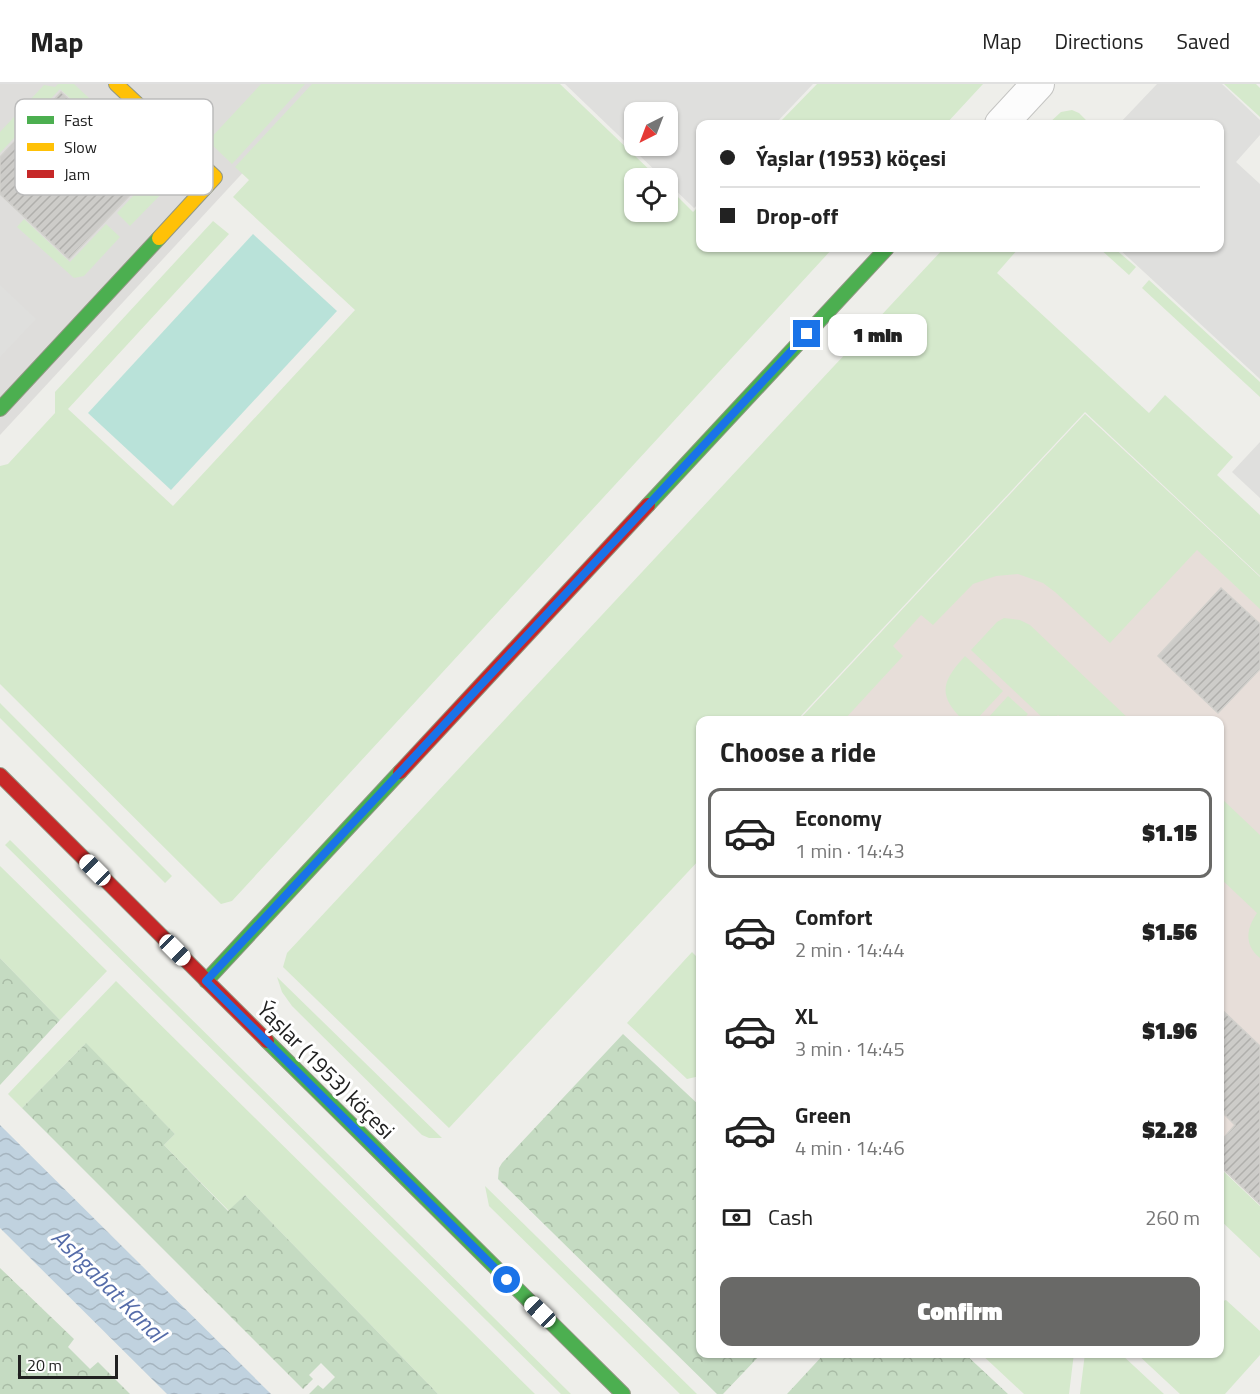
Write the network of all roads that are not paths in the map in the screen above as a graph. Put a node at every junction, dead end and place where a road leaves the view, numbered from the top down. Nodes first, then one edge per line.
1 (116, 84) edge
2 (1038, 84) edge
3 (132, 99) edge
4 (1005, 120) edge
5 (198, 195) edge
6 (883, 252) edge
7 (0, 409) edge
8 (0, 775) edge
9 (206, 981) junction
10 (623, 1394) edge

1 - 3 street
2 - 4 street
5 - 7 street
6 - 9 street
8 - 9 street, Ýaşlar (1953) köçesi
9 - 10 street, Ýaşlar (1953) köçesi

